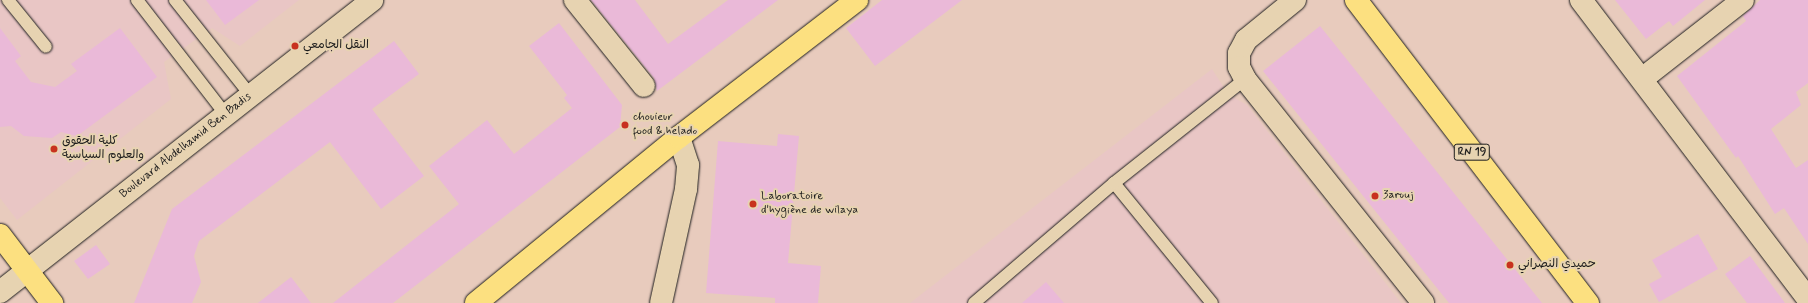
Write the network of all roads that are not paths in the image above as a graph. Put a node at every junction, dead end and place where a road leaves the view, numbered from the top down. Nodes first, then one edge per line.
1 (8, 0) edge
2 (138, 0) edge
3 (175, 0) edge
4 (372, 0) edge
5 (575, 0) edge
6 (857, 0) edge
7 (1295, 0) edge
8 (1356, 0) edge
9 (1581, 0) edge
10 (1743, 0) edge
11 (46, 47) dead end
12 (1245, 79) junction
13 (1642, 79) junction
14 (644, 86) dead end
15 (251, 96) junction
16 (225, 114) junction
17 (679, 137) junction
18 (1114, 183) junction
19 (0, 235) edge
20 (28, 270) junction
21 (0, 292) edge
22 (1808, 299) edge
23 (52, 303) edge
24 (476, 303) edge
25 (661, 303) edge
26 (974, 303) edge
27 (1212, 303) edge
28 (1423, 303) edge
29 (1588, 303) edge

1 - 11 lane
2 - 16 lane
3 - 15 lane
4 - 15 street, Boulevard Abdelhamid Ben Badis
5 - 14 street
6 - 17 main road
7 - 12 street
8 - 29 main road, RN 19
9 - 13 street
10 - 13 street
12 - 18 lane
12 - 28 street
13 - 22 street
15 - 16 street, Boulevard Abdelhamid Ben Badis
16 - 20 street, Boulevard Abdelhamid Ben Badis
17 - 24 main road
17 - 25 street
18 - 26 lane
18 - 27 lane
19 - 20 main road
20 - 21 street, Boulevard Abdelhamid Ben Badis
20 - 23 main road

